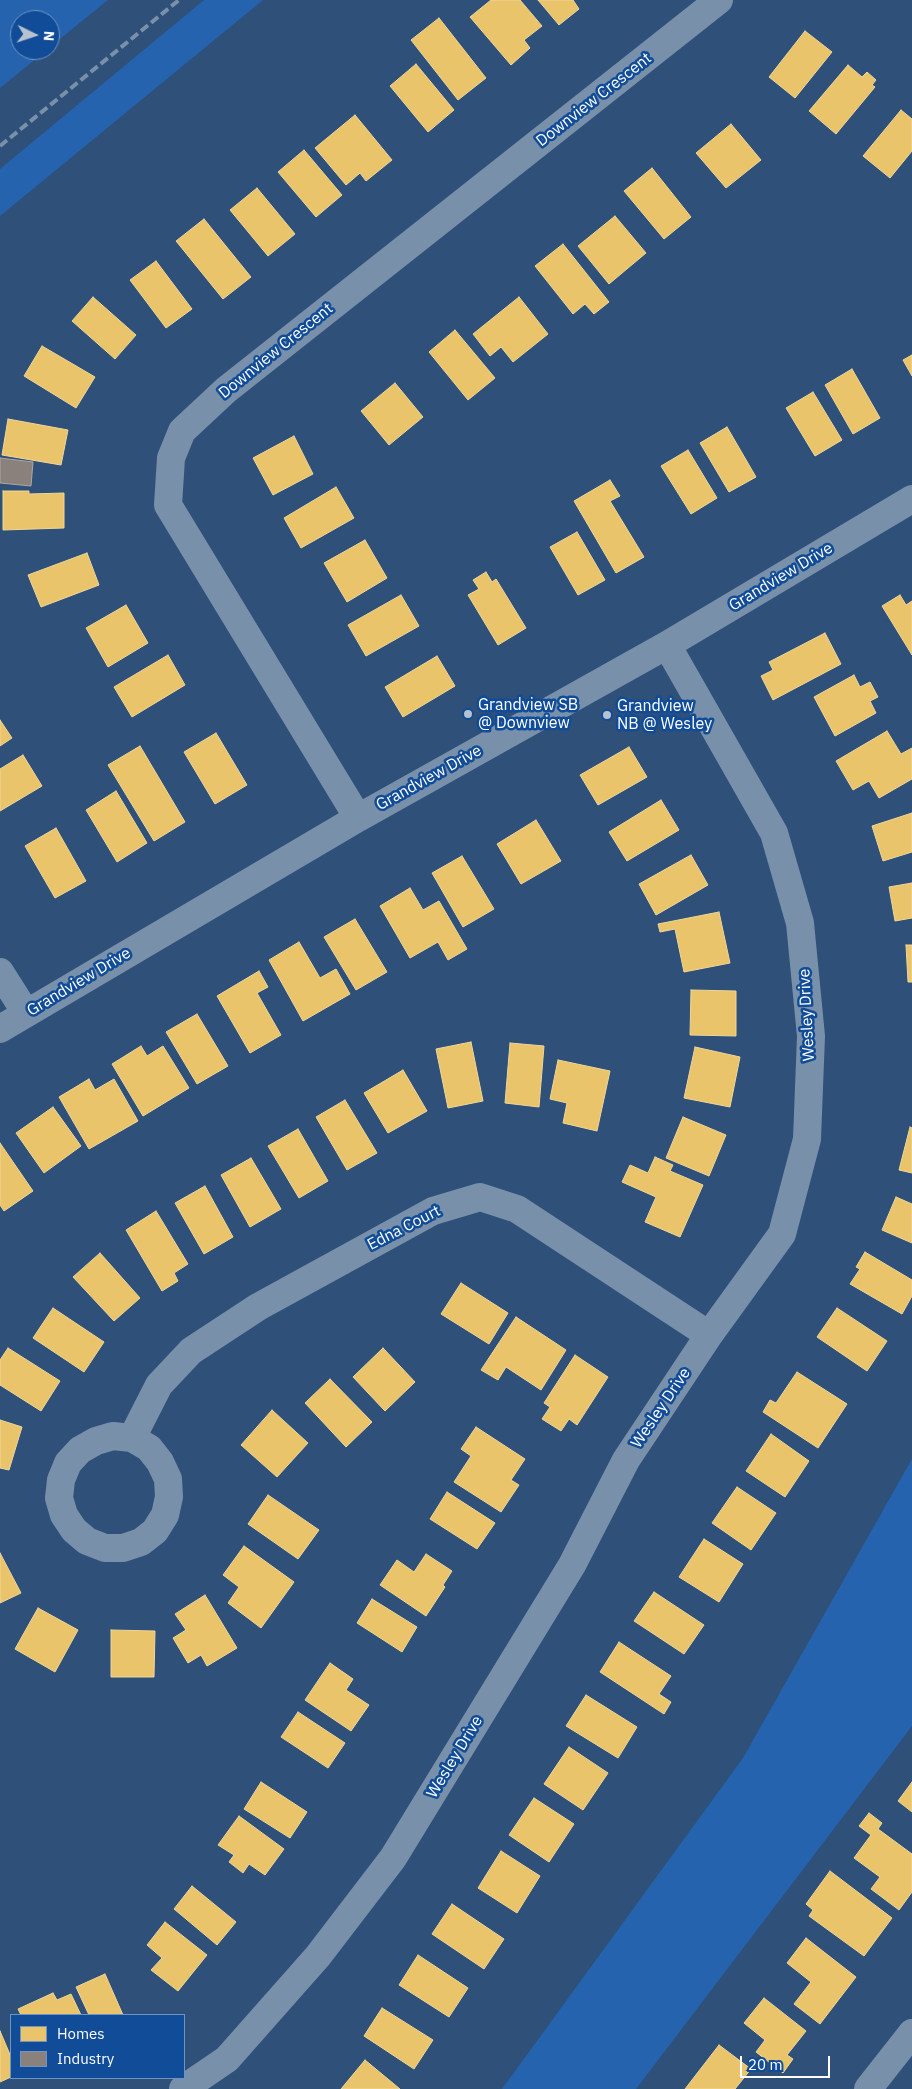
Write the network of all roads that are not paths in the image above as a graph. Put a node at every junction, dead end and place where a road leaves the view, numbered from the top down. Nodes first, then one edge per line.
1 (719, 0) edge
2 (912, 499) edge
3 (667, 645) junction
4 (358, 818) junction
5 (0, 972) edge
6 (26, 1013) junction
7 (0, 1029) edge
8 (709, 1335) junction
9 (132, 1438) junction
10 (912, 2033) edge
11 (183, 2089) edge
12 (868, 2089) edge

1 - 4 street, Downview Crescent
2 - 3 street, Grandview Drive
3 - 4 street, Grandview Drive
3 - 8 street, Wesley Drive
4 - 6 street, Grandview Drive
5 - 6 street
6 - 7 street, Grandview Drive
8 - 9 street, Edna Court
8 - 11 street, Wesley Drive
9 - 9 street
10 - 12 street

